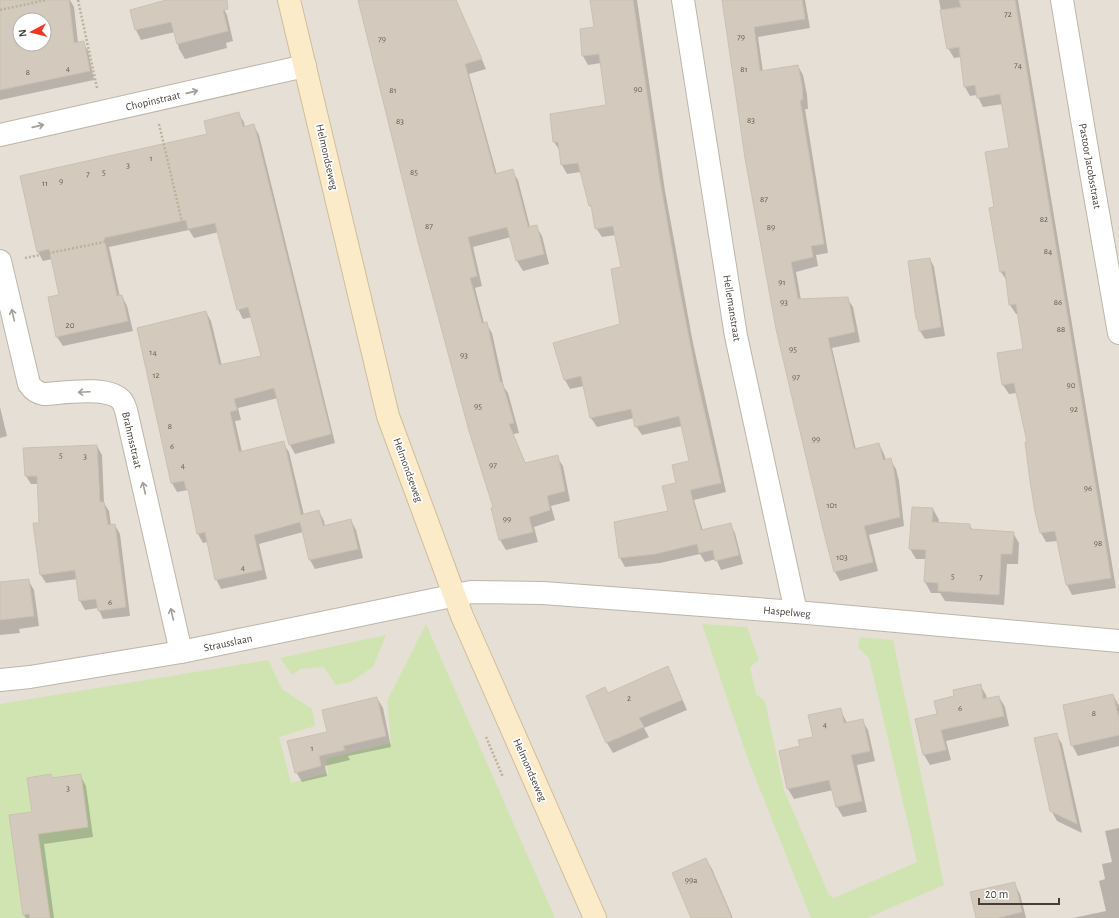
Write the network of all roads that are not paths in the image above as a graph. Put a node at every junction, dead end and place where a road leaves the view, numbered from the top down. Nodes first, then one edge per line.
1 (288, 0) edge
2 (683, 0) edge
3 (1062, 0) edge
4 (305, 66) junction
5 (0, 135) edge
6 (0, 262) edge
7 (1119, 332) edge
8 (454, 597) junction
9 (796, 612) junction
10 (1119, 642) edge
11 (181, 652) junction
12 (0, 680) edge
13 (596, 918) edge

1 - 4 street, Helmondseweg
2 - 9 street, Hellemanstraat
3 - 7 street, Pastoor Jacobsstraat
5 -> 4 street, Chopinstraat
4 - 8 street, Helmondseweg
11 -> 6 street, Brahmsstraat
8 - 9 street, Haspelweg
8 - 11 street, Strausslaan
8 - 13 street, Helmondseweg
9 - 10 street, Haspelweg
11 - 12 street, Strausslaan

